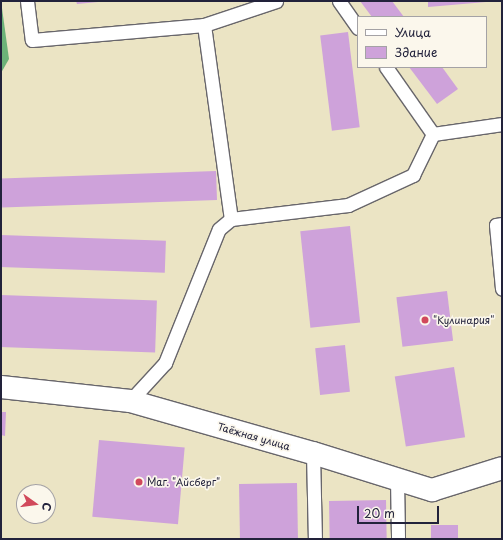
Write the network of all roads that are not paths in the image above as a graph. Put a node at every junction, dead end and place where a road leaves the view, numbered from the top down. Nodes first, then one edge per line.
1 (28, 1) edge
2 (276, 1) edge
3 (339, 1) edge
4 (204, 25) junction
5 (357, 27) edge
6 (387, 68) edge
7 (502, 124) edge
8 (433, 134) junction
9 (232, 219) junction
10 (502, 224) edge
11 (502, 290) edge
12 (1, 387) edge
13 (130, 401) junction
14 (313, 453) junction
15 (502, 468) edge
16 (397, 479) junction
17 (315, 539) edge
18 (398, 539) edge

1 - 4 lane
2 - 4 lane
3 - 5 lane
4 - 9 lane
6 - 8 lane
7 - 8 lane
8 - 9 lane
9 - 13 lane
10 - 11 lane
12 - 13 street, Таёжная улица
13 - 14 street, Таёжная улица
14 - 16 street, Таёжная улица
14 - 17 lane
15 - 16 street, Таёжная улица
16 - 18 lane

